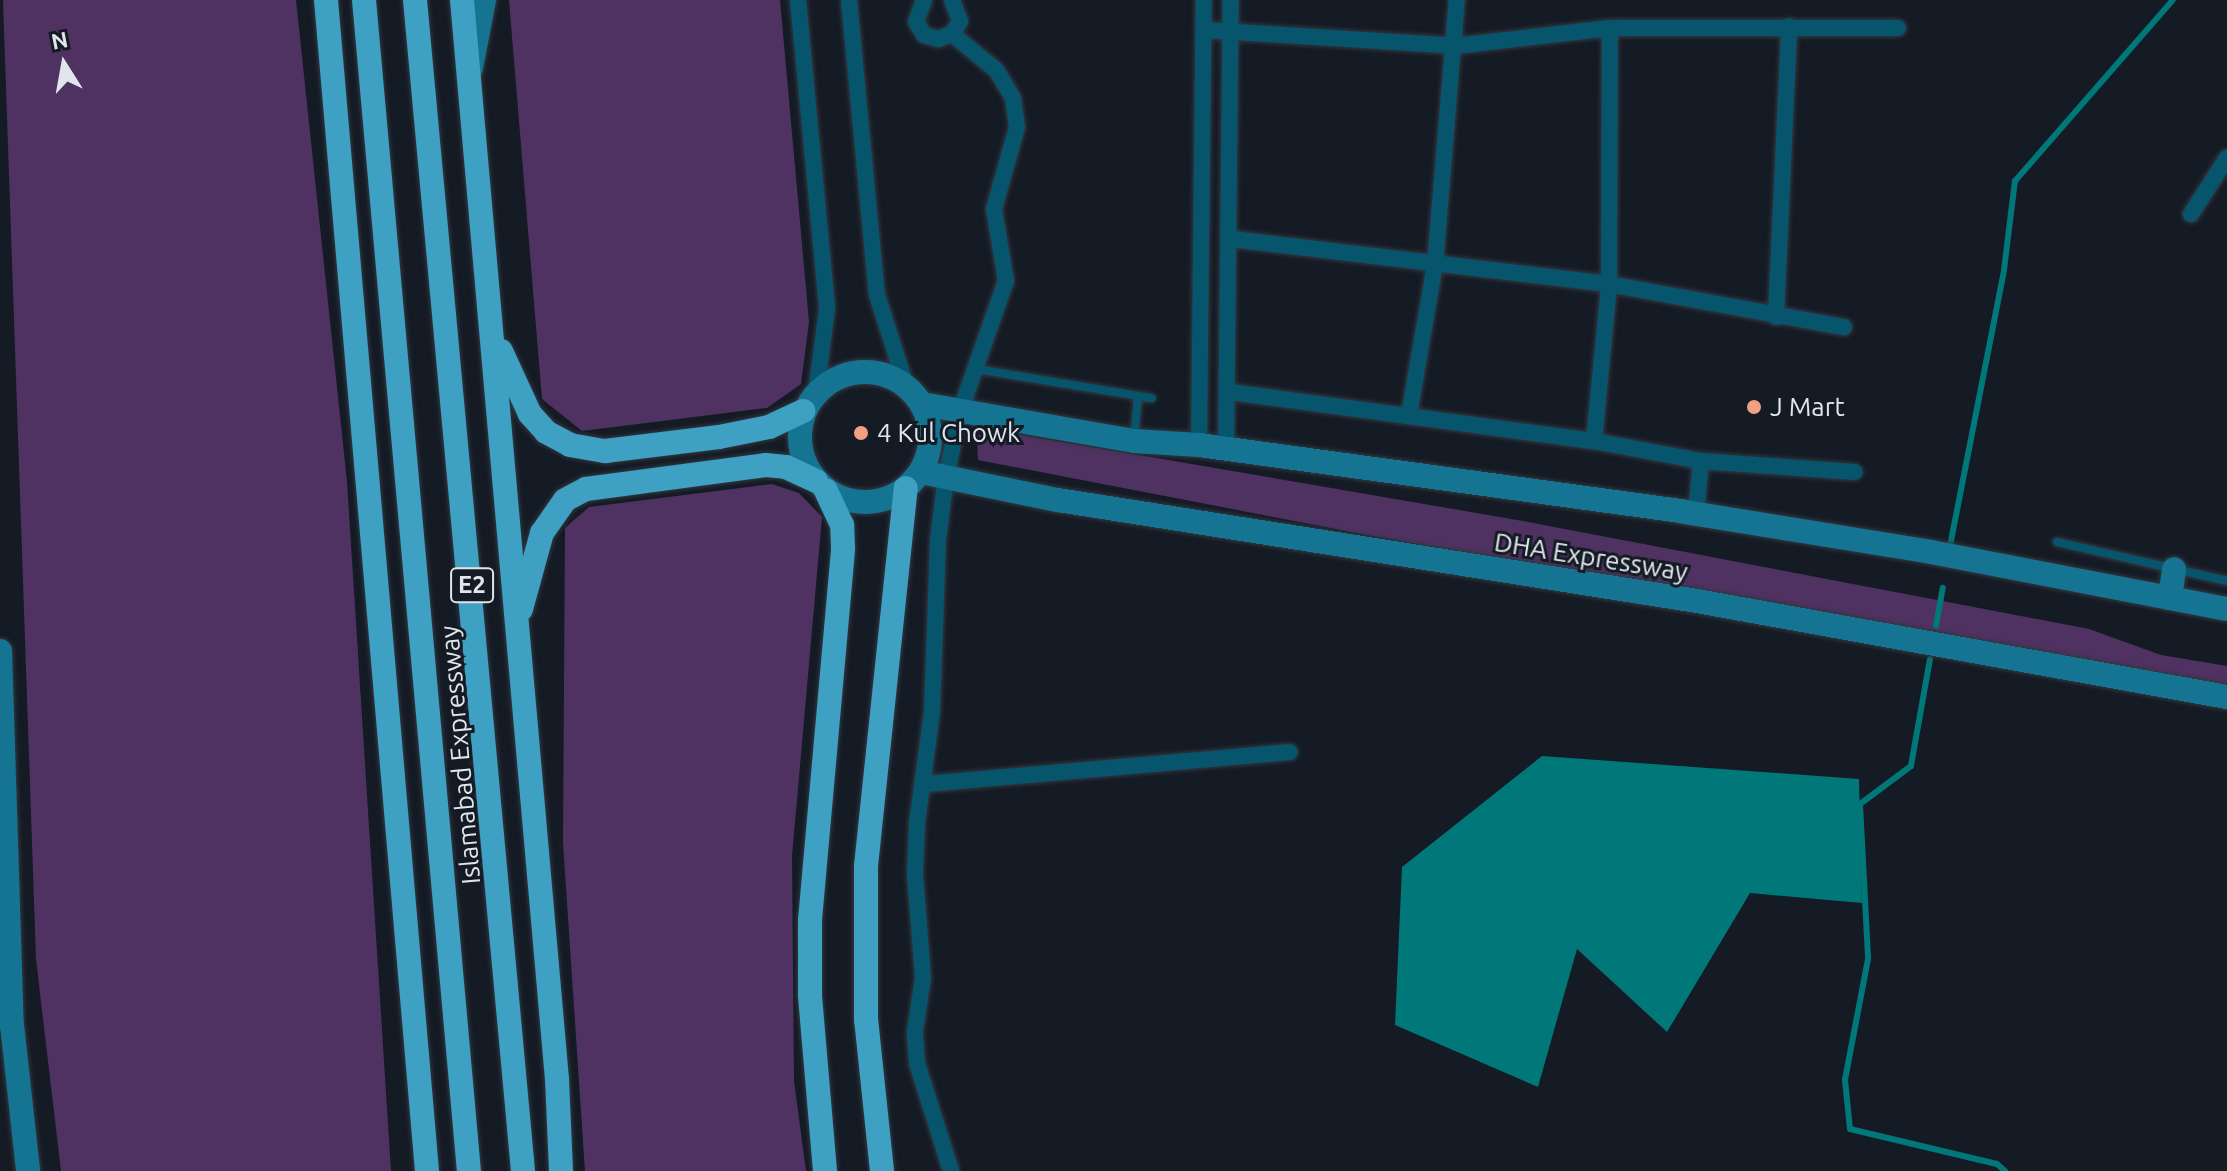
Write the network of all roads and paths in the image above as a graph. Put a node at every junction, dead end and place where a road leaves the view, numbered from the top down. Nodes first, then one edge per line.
1 (326, 0) edge
2 (364, 0) edge
3 (415, 0) edge
4 (462, 0) edge
5 (484, 0) edge
6 (798, 0) edge
7 (849, 0) edge
8 (924, 0) edge
9 (952, 0) edge
10 (1204, 0) edge
11 (1231, 0) edge
12 (1457, 0) edge
13 (1789, 26) junction
14 (1610, 28) junction
15 (1898, 28) dead end
16 (1204, 30) junction
17 (1231, 32) junction
18 (952, 34) junction
19 (1455, 46) junction
20 (469, 76) junction
21 (2227, 158) edge
22 (2191, 214) dead end
23 (1231, 239) junction
24 (1435, 265) junction
25 (1609, 284) junction
26 (1776, 317) junction
27 (491, 323) junction
28 (1844, 327) dead end
29 (976, 369) junction
30 (1230, 392) junction
31 (914, 395) junction
32 (1138, 397) junction
33 (1152, 398) dead end
34 (810, 402) junction
35 (960, 412) junction
36 (1409, 415) junction
37 (1134, 441) junction
38 (1594, 441) junction
39 (1199, 445) junction
40 (1226, 449) junction
41 (1701, 461) junction
42 (1855, 472) dead end
43 (946, 477) junction
44 (913, 480) junction
45 (821, 486) junction
46 (1696, 513) junction
47 (2057, 542) dead end
48 (2174, 569) junction
49 (2227, 581) edge
50 (2170, 598) junction
51 (2227, 609) edge
52 (517, 623) junction
53 (0, 651) edge
54 (2227, 697) edge
55 (1290, 752) dead end
56 (925, 784) junction
57 (28, 1171) edge
58 (427, 1171) edge
59 (469, 1171) edge
60 (523, 1171) edge
61 (561, 1171) edge
62 (825, 1171) edge
63 (882, 1171) edge
64 (951, 1171) edge

1 - 58 highway
2 - 59 highway, Islamabad Expressway / E2
3 - 60 highway, Islamabad Expressway / E2
4 - 20 highway
5 - 20 main road
6 - 34 street
7 - 31 street
8 - 18 street
9 - 18 street
10 - 16 street
11 - 17 street
12 - 19 street
13 - 14 street
13 - 15 street
13 - 26 street
14 - 19 street
14 - 25 street
16 - 17 street
16 - 39 street
17 - 19 street
17 - 23 street
18 - 29 street
19 - 24 street
20 - 27 highway
21 - 22 street
23 - 24 street
23 - 30 street
24 - 25 street
24 - 36 street
25 - 26 street
25 - 38 street
26 - 28 street
27 - 34 highway
27 - 52 highway
29 - 32 lane
29 - 35 street
30 - 36 street
30 - 40 street
31 - 34 main road
31 - 35 main road
31 - 44 main road
32 - 33 lane
32 - 37 lane
34 - 45 main road
35 - 37 main road
35 - 43 street
36 - 38 street
37 - 39 main road
38 - 41 street
39 - 40 main road
40 - 46 main road
41 - 42 street
41 - 46 street
43 - 44 main road, DHA Expressway
43 - 54 main road, DHA Expressway
43 - 56 street
44 - 45 main road
44 - 63 highway
45 - 52 highway
45 - 62 highway
46 - 50 main road
47 - 48 lane
48 - 49 lane
48 - 50 main road
50 - 51 main road
52 - 61 highway
53 - 57 main road
55 - 56 street
56 - 64 street

